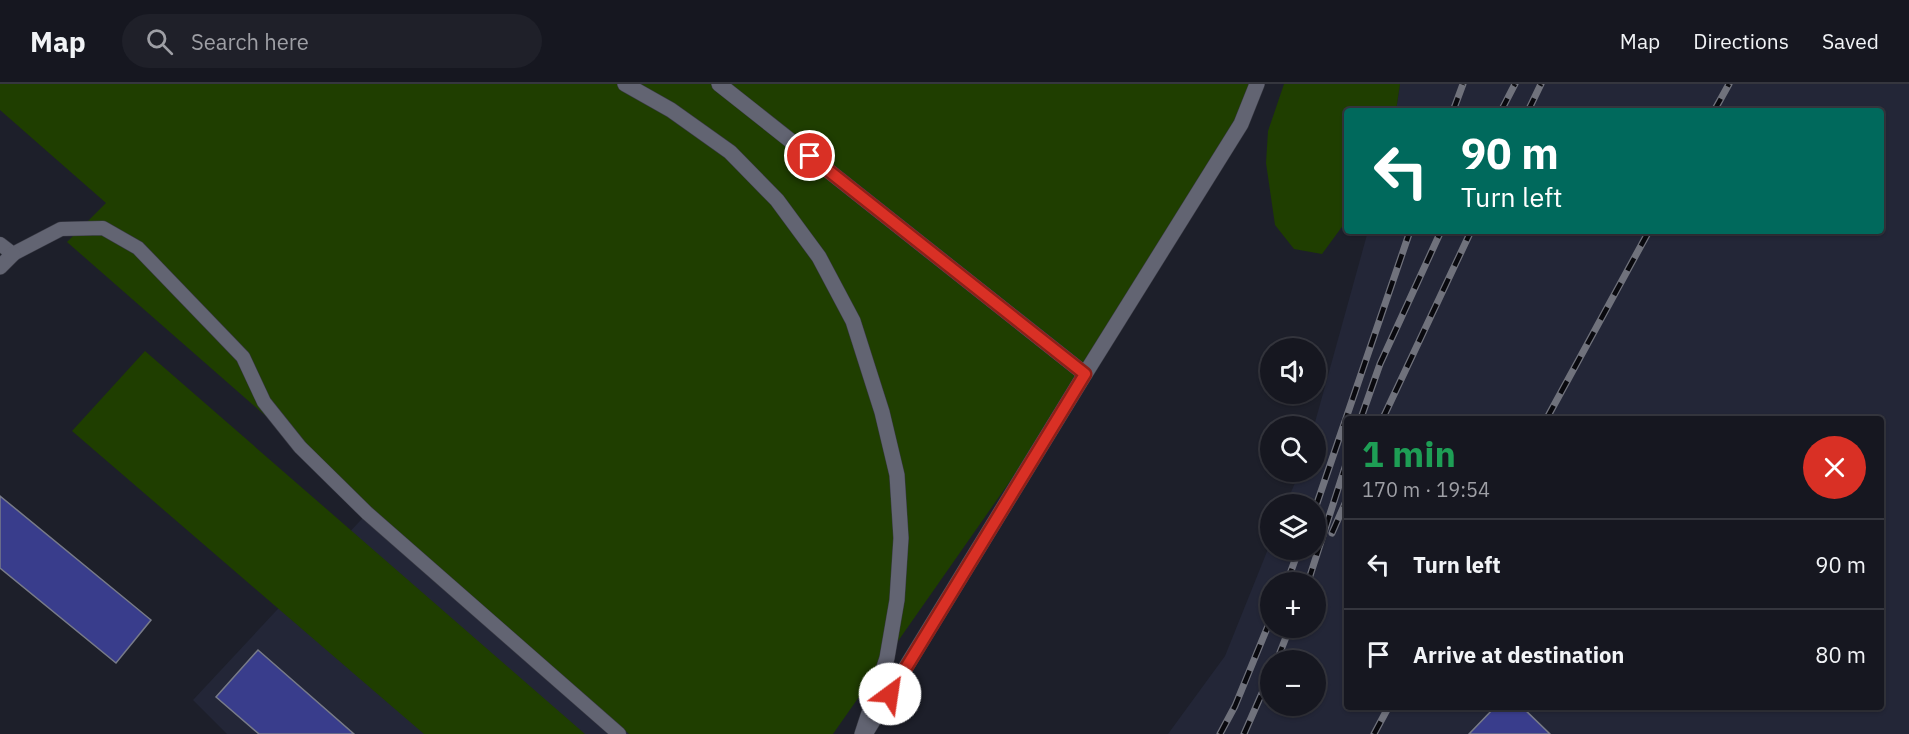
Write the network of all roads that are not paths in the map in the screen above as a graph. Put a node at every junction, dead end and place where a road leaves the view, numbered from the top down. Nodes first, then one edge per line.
1 (625, 84) edge
2 (719, 84) edge
3 (1257, 84) edge
4 (0, 244) edge
5 (12, 254) junction
6 (0, 267) edge
7 (1085, 374) junction
8 (619, 734) edge
9 (863, 734) edge

1 - 9 street
2 - 7 street
3 - 7 street
4 - 5 lane
5 - 6 street
5 - 8 lane
7 - 9 street

